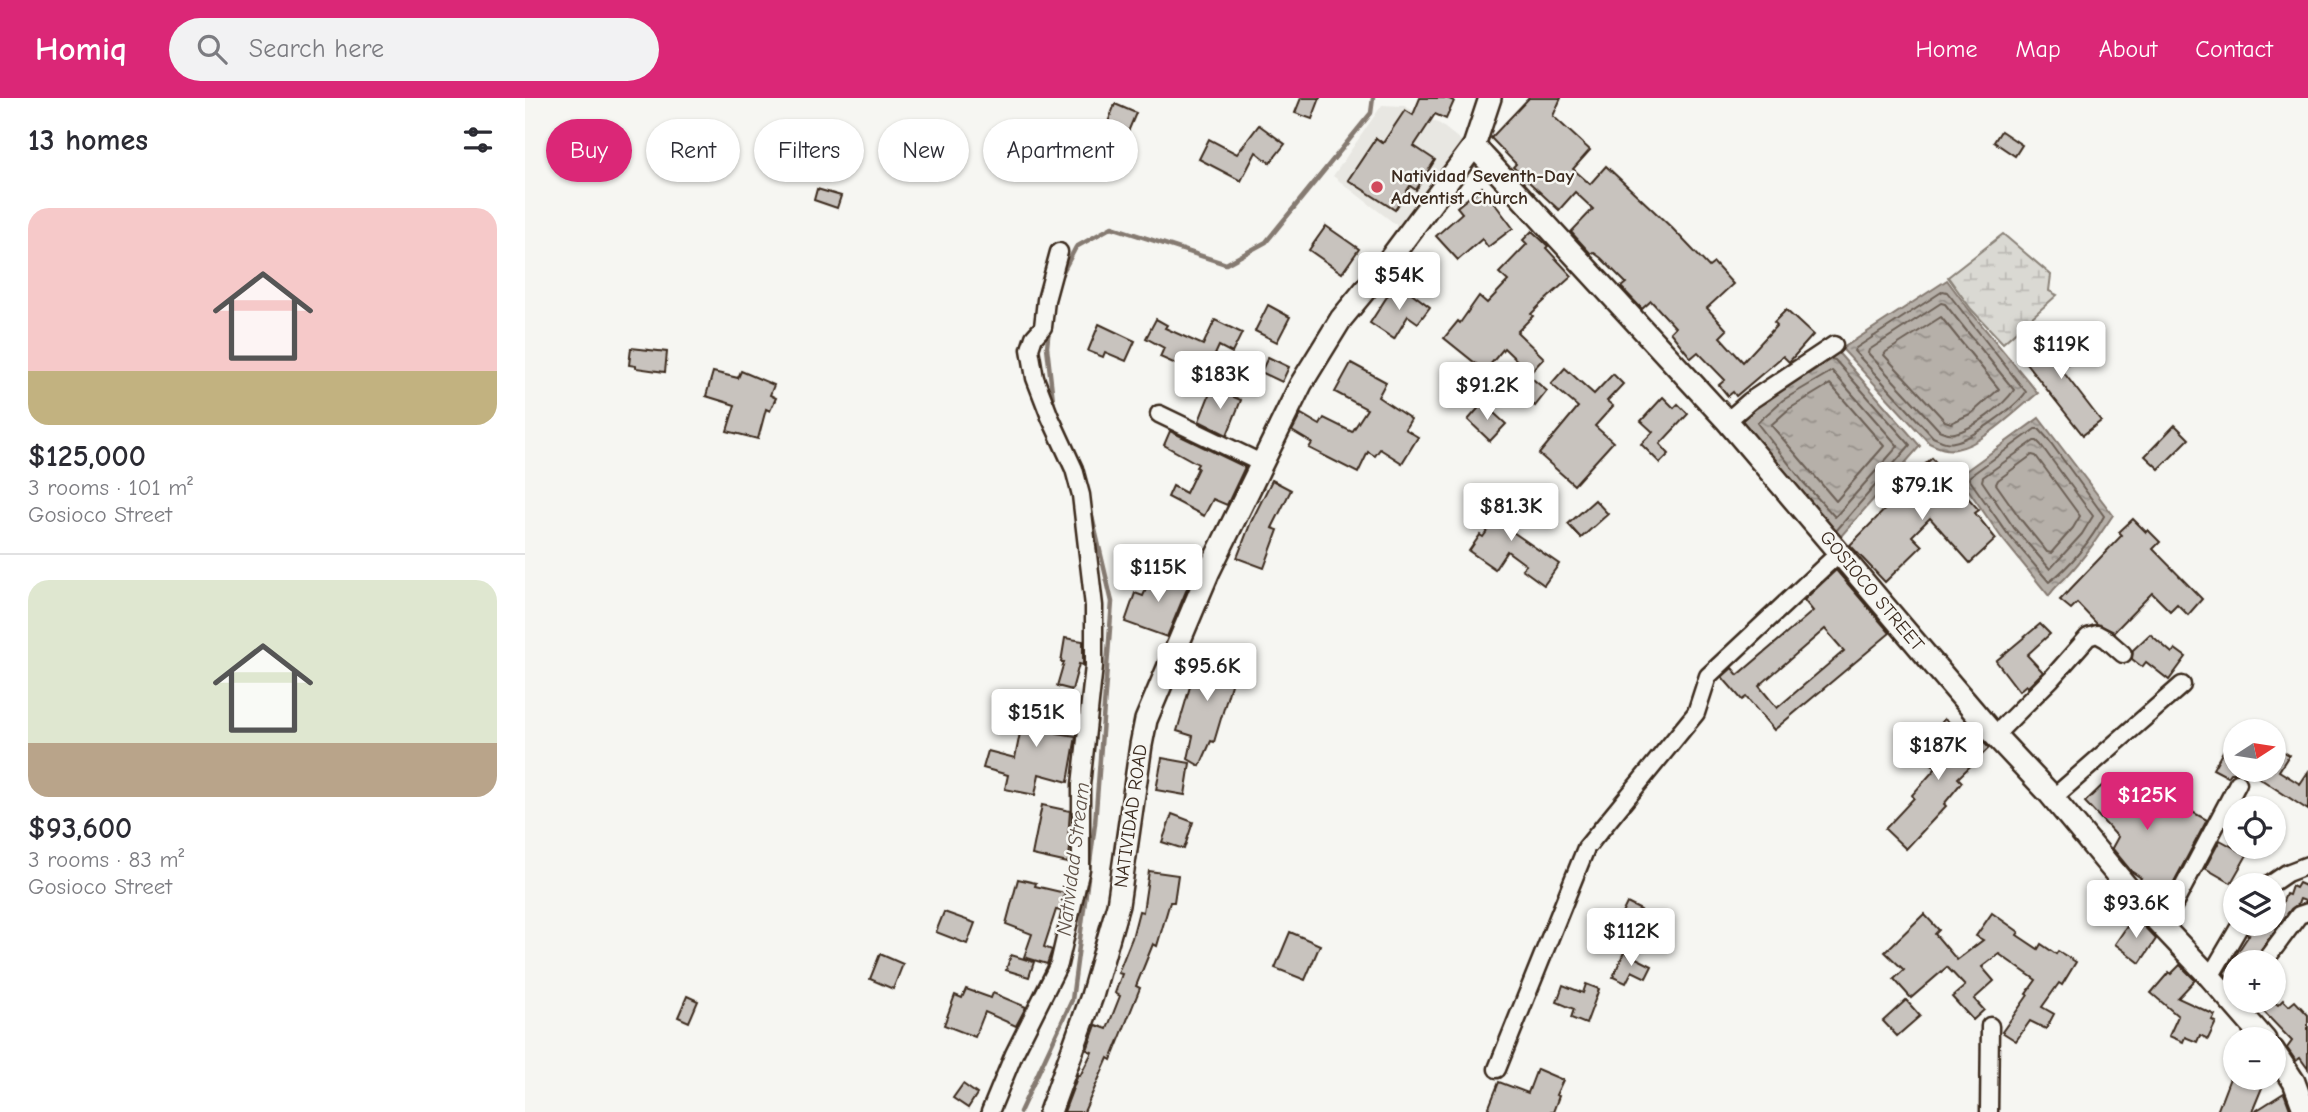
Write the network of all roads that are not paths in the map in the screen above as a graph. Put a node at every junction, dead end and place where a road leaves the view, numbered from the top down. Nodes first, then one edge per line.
1 (1490, 98) edge
2 (1474, 146) junction
3 (1059, 253) dead end
4 (1834, 345) dead end
5 (1159, 414) dead end
6 (1727, 421) junction
7 (1261, 463) junction
8 (1839, 553) junction
9 (2123, 654) dead end
10 (2182, 685) dead end
11 (1995, 735) junction
12 (2238, 783) dead end
13 (2053, 798) junction
14 (2308, 865) edge
15 (2286, 874) edge
16 (2308, 912) edge
17 (2162, 927) junction
18 (2234, 936) edge
19 (2273, 950) edge
20 (2210, 977) junction
21 (2223, 990) edge
22 (2244, 1013) edge
23 (1990, 1026) dead end
24 (2255, 1027) edge
25 (1497, 1069) dead end
26 (2286, 1070) edge
27 (990, 1112) edge
28 (1050, 1112) edge
29 (1989, 1112) edge
30 (2305, 1112) edge

1 - 2 street, NATIVIDAD ROAD
2 - 6 street, GOSIOCO STREET
2 - 7 street, NATIVIDAD ROAD
3 - 27 street
4 - 6 street
5 - 7 street
6 - 8 street, GOSIOCO STREET
7 - 28 street, NATIVIDAD ROAD
8 - 11 street, GOSIOCO STREET
8 - 25 street
9 - 11 street
10 - 13 street
11 - 13 street, GOSIOCO STREET
12 - 17 street
13 - 17 street, GOSIOCO STREET
14 - 15 street
16 - 19 street
17 - 20 street, GOSIOCO STREET
18 - 20 street
20 - 21 street, GOSIOCO STREET
22 - 24 street, GOSIOCO STREET
23 - 29 street
26 - 30 street

